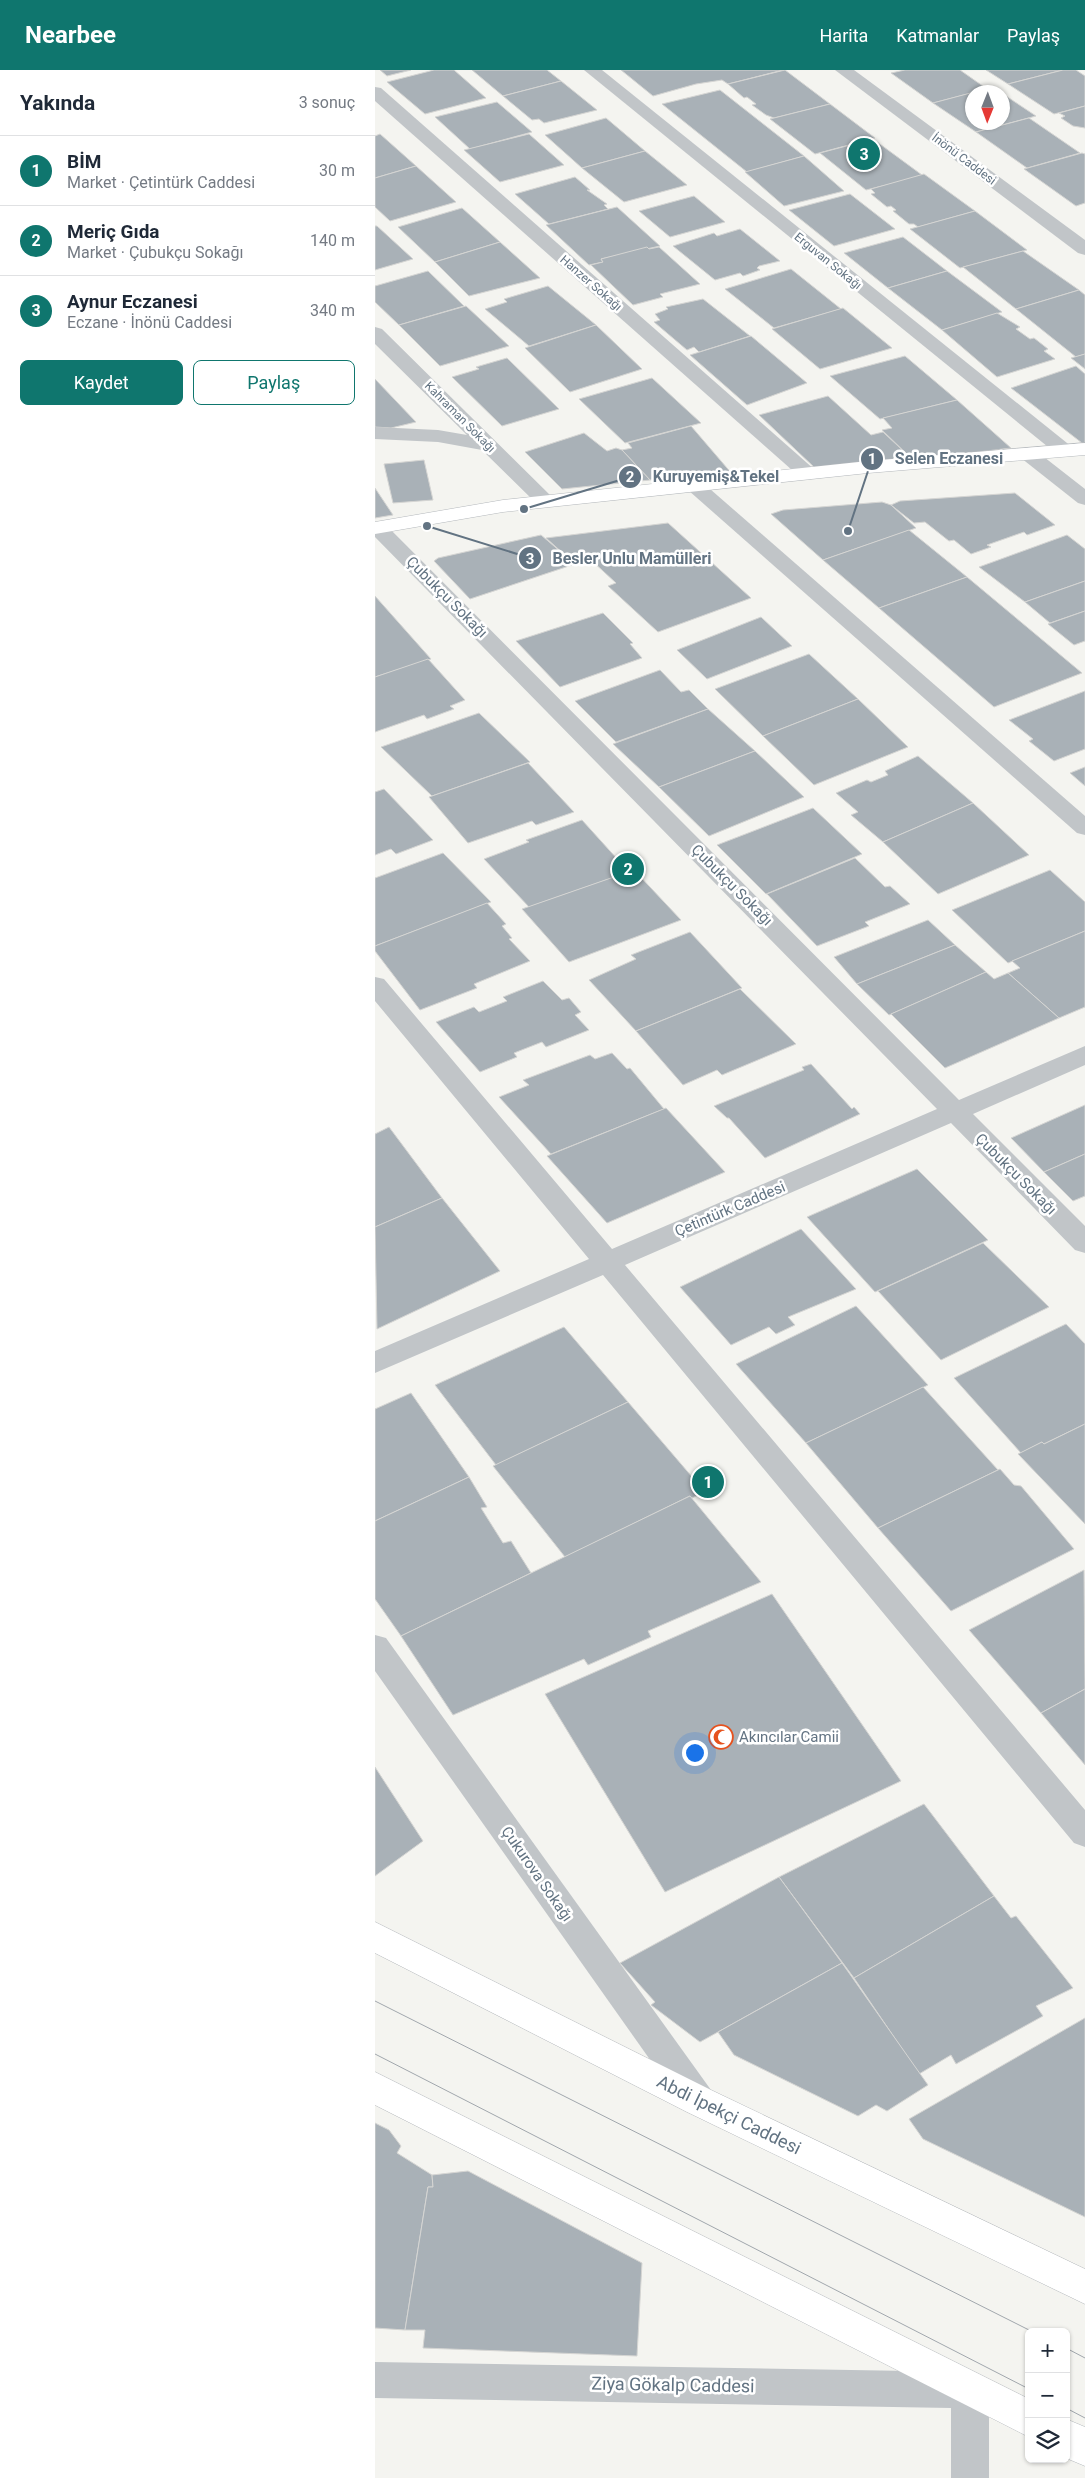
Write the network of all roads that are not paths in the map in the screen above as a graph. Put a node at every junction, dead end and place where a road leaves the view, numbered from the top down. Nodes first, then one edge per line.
1 (592, 70) edge
2 (843, 70) edge
3 (375, 92) edge
4 (1085, 249) edge
5 (375, 332) edge
6 (375, 434) edge
7 (488, 445) junction
8 (1085, 449) edge
9 (1065, 451) junction
10 (1028, 454) junction
11 (808, 474) junction
12 (695, 486) junction
13 (1085, 499) edge
14 (545, 501) junction
15 (377, 528) edge
16 (1085, 828) edge
17 (375, 985) edge
18 (1085, 1055) edge
19 (955, 1112) junction
20 (1085, 1243) edge
21 (608, 1262) junction
22 (375, 1363) edge
23 (375, 1647) edge
24 (1085, 1833) edge
25 (375, 1937) edge
26 (375, 2088) edge
27 (699, 2101) junction
28 (1085, 2287) edge
29 (375, 2380) edge
30 (970, 2390) junction
31 (1027, 2418) edge
32 (1070, 2440) edge
33 (1085, 2447) edge
34 (970, 2478) edge

1 - 9 street, Erguvan Sokağı
2 - 4 street, İnönü Caddesi
3 - 11 street, Hanzer Sokağı
5 - 7 street, Kahraman Sokağı
6 - 7 street
7 - 14 street, Kahraman Sokağı
8 - 9 main road
9 - 10 main road
10 - 11 main road
10 - 13 street
11 - 12 main road
12 - 14 main road
12 - 16 street
14 - 15 main road
15 - 19 street, Çubukçu Sokağı
17 - 21 street
18 - 19 street, Çetintürk Caddesi
19 - 20 street, Çubukçu Sokağı
19 - 21 street, Çetintürk Caddesi
21 - 22 street, Çetintürk Caddesi
21 - 24 street
23 - 27 street, Çukurova Sokağı
25 - 27 main road, Abdi İpekçi Caddesi
26 - 30 main road
27 - 28 main road, Abdi İpekçi Caddesi
29 - 30 street, Ziya Gökalp Caddesi
30 - 31 main road
30 - 34 street
32 - 33 main road

